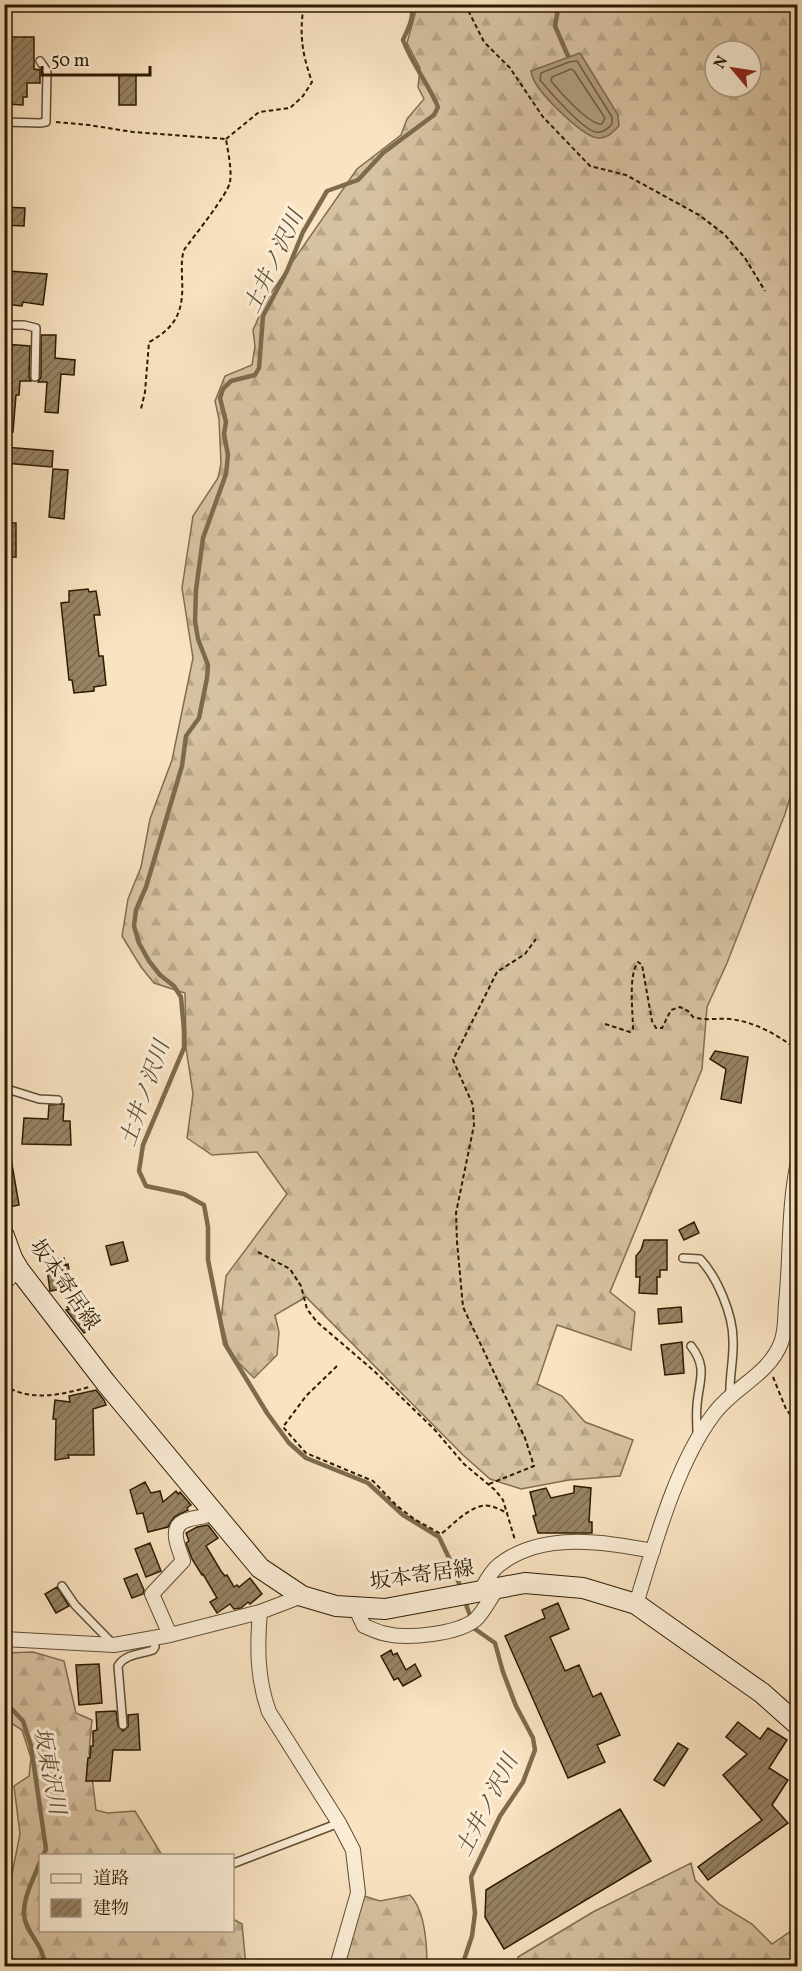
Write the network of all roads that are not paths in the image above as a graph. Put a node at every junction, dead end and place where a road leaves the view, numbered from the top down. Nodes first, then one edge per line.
1 (40, 61) dead end
2 (4, 122) edge
3 (4, 325) edge
4 (35, 377) dead end
5 (4, 1088) edge
6 (58, 1100) dead end
7 (798, 1162) edge
8 (4, 1236) edge
9 (683, 1258) dead end
10 (12, 1277) edge
11 (691, 1346) dead end
12 (730, 1396) junction
13 (697, 1439) junction
14 (213, 1512) junction
15 (653, 1551) junction
16 (62, 1586) dead end
17 (488, 1590) junction
18 (302, 1596) junction
19 (636, 1604) junction
20 (356, 1609) junction
21 (260, 1612) junction
22 (170, 1635) junction
23 (154, 1638) junction
24 (4, 1639) edge
25 (114, 1645) junction
26 (123, 1725) dead end
27 (798, 1725) edge
28 (339, 1823) junction
29 (234, 1863) edge
30 (337, 1966) edge

1 - 2 lane
3 - 4 lane
5 - 6 lane
7 - 12 street
8 - 10 main road, 坂本寄居線
9 - 12 lane
10 - 14 main road, 坂本寄居線
11 - 13 lane
12 - 13 street
13 - 15 street
14 - 18 main road, 坂本寄居線
14 - 22 street
15 - 17 street
15 - 19 street
16 - 25 lane
17 - 19 main road, 坂本寄居線
17 - 20 main road, 坂本寄居線
17 - 20 street
18 - 20 main road, 坂本寄居線
18 - 21 street
19 - 27 main road, 坂本寄居線
21 - 22 street
21 - 28 street
22 - 23 street
23 - 25 street
23 - 26 lane
24 - 25 street
28 - 29 lane
28 - 30 street

